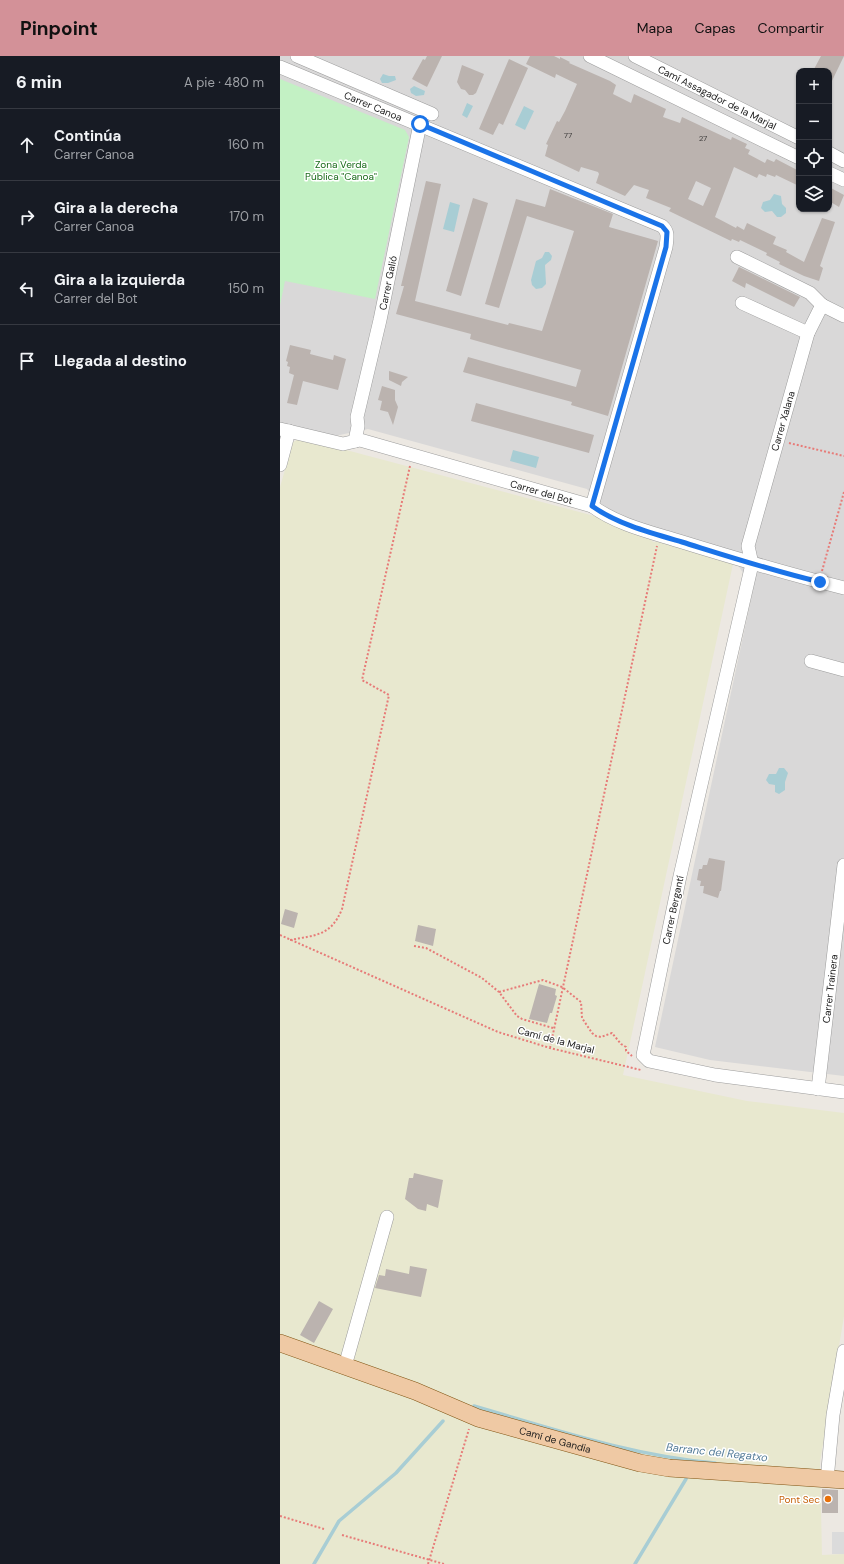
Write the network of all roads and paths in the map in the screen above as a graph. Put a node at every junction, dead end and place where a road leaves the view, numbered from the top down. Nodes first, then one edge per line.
1 (297, 56) edge
2 (590, 56) edge
3 (635, 56) edge
4 (280, 67) edge
5 (432, 114) dead end
6 (420, 124) junction
7 (796, 136) edge
8 (832, 154) edge
9 (796, 157) edge
10 (843, 158) edge
11 (832, 174) edge
12 (844, 180) edge
13 (737, 257) dead end
14 (742, 303) dead end
15 (822, 305) junction
16 (844, 316) edge
17 (808, 333) junction
18 (285, 430) edge
19 (778, 440) junction
20 (355, 441) junction
21 (412, 456) junction
22 (844, 456) edge
23 (280, 465) edge
24 (844, 492) edge
25 (592, 506) junction
26 (660, 535) junction
27 (752, 564) junction
28 (820, 582) junction
29 (844, 588) edge
30 (811, 661) dead end
31 (844, 670) edge
32 (844, 865) edge
33 (280, 935) edge
34 (289, 940) junction
35 (414, 946) dead end
36 (562, 987) junction
37 (499, 992) junction
38 (553, 1028) junction
39 (550, 1048) junction
40 (643, 1055) junction
41 (641, 1070) dead end
42 (818, 1089) junction
43 (844, 1092) edge
44 (387, 1217) dead end
45 (280, 1343) edge
46 (844, 1351) edge
47 (346, 1366) junction
48 (473, 1416) junction
49 (827, 1472) junction
50 (844, 1480) edge
51 (280, 1516) edge
52 (324, 1529) dead end
53 (342, 1535) dead end
54 (429, 1559) junction
55 (428, 1564) edge
56 (444, 1564) edge

1 - 5 street
2 - 9 street
3 - 7 street, Camí Assagador de la Marjal
4 - 6 street, Carrer Canoa
6 - 20 street, Carrer Galió
6 - 25 street, Carrer Canoa
8 - 10 street
11 - 12 street
13 - 15 street
14 - 17 street
15 - 16 street
15 - 17 street, Carrer Xalana
17 - 19 street, Carrer Xalana
18 - 20 street, Carrer del Bot
18 - 23 street
19 - 22 path
19 - 27 street, Carrer Xalana
20 - 21 street, Carrer del Bot
21 - 25 street, Carrer del Bot
21 - 34 path
24 - 28 path
25 - 26 street, Carrer del Bot
26 - 27 street, Carrer del Bot
26 - 36 path
27 - 28 street, Carrer del Bot
27 - 40 street, Carrer Bergantí
28 - 29 street, Carrer del Bot
30 - 31 street
32 - 42 street, Carrer Trainera
33 - 34 path, Camí de la Marjal
34 - 39 path, Camí de la Marjal
35 - 37 path
36 - 37 path
36 - 38 path
36 - 40 path
37 - 38 path
38 - 39 path
39 - 41 path, Camí de la Marjal
40 - 42 street
42 - 43 street
44 - 47 street
45 - 47 main road, Camí de Gandia
46 - 49 street
47 - 48 main road, Camí de Gandia
48 - 49 main road, Camí de Gandia
48 - 54 path
49 - 50 main road, Camí de Gandia
51 - 52 path
53 - 54 path
54 - 55 path
54 - 56 path

